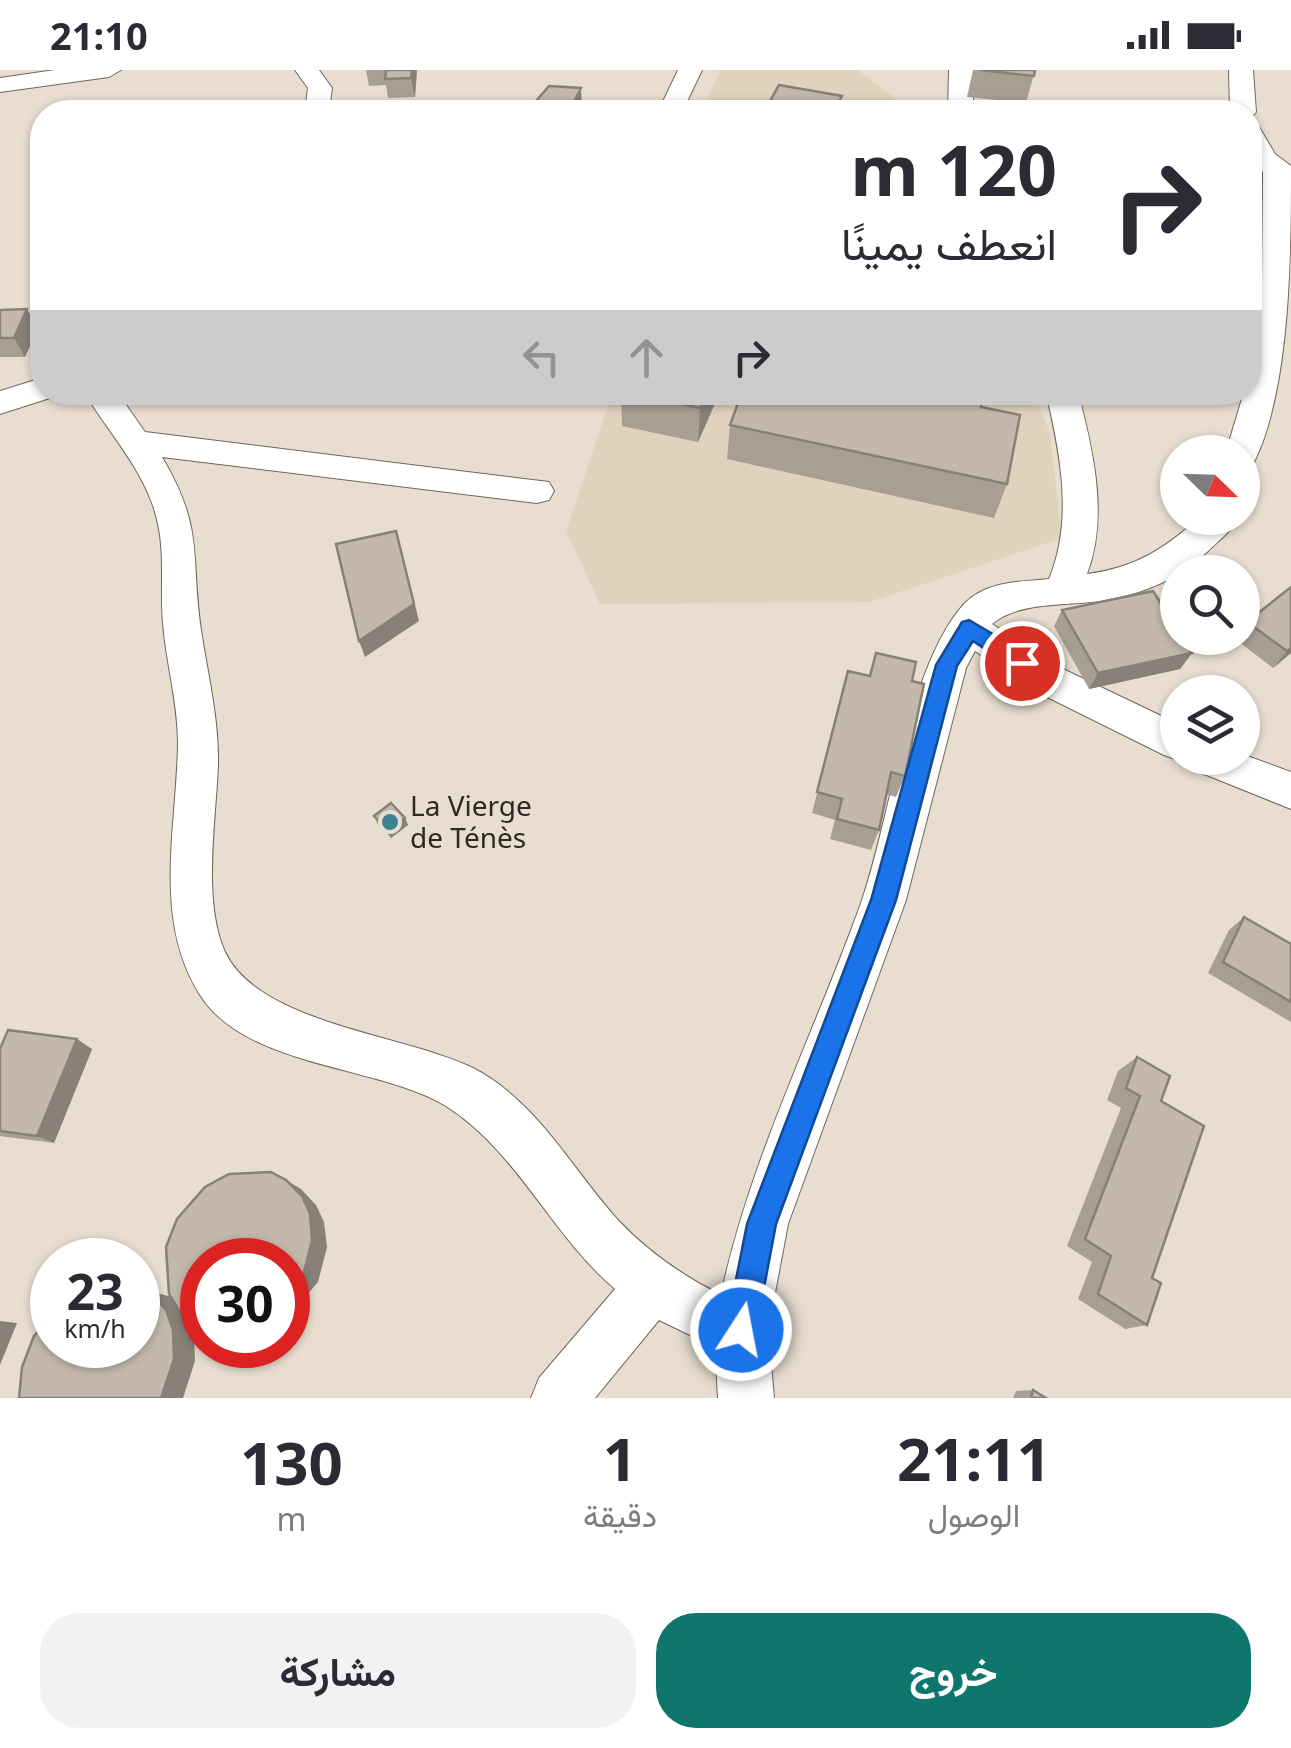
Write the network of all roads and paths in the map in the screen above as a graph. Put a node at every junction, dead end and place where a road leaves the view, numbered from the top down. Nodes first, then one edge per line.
1 (109, 70) edge
2 (306, 70) edge
3 (690, 70) edge
4 (961, 70) edge
5 (1241, 70) edge
6 (0, 85) edge
7 (318, 100) edge
8 (676, 100) edge
9 (960, 100) edge
10 (1243, 100) edge
11 (1270, 164) edge
12 (1280, 345) edge
13 (30, 393) edge
14 (1262, 401) edge
15 (0, 403) edge
16 (109, 405) edge
17 (1064, 405) edge
18 (1260, 405) edge
19 (1249, 435) edge
20 (135, 442) junction
21 (538, 491) dead end
22 (1203, 535) edge
23 (1062, 591) junction
24 (969, 628) junction
25 (1160, 733) edge
26 (1251, 775) edge
27 (1291, 791) edge
28 (653, 1286) junction
29 (741, 1330) junction
30 (560, 1398) edge
31 (746, 1398) edge

1 - 6 street
2 - 7 street
3 - 8 street
4 - 9 street
5 - 10 street
11 - 12 street
12 - 14 street
13 - 15 street
16 - 20 street
17 - 23 street
18 - 19 street
20 - 21 street
20 - 28 street
22 - 23 street
23 - 24 street
24 - 25 street
24 - 29 street
26 - 27 street
28 - 29 street
28 - 30 street
29 - 31 street

